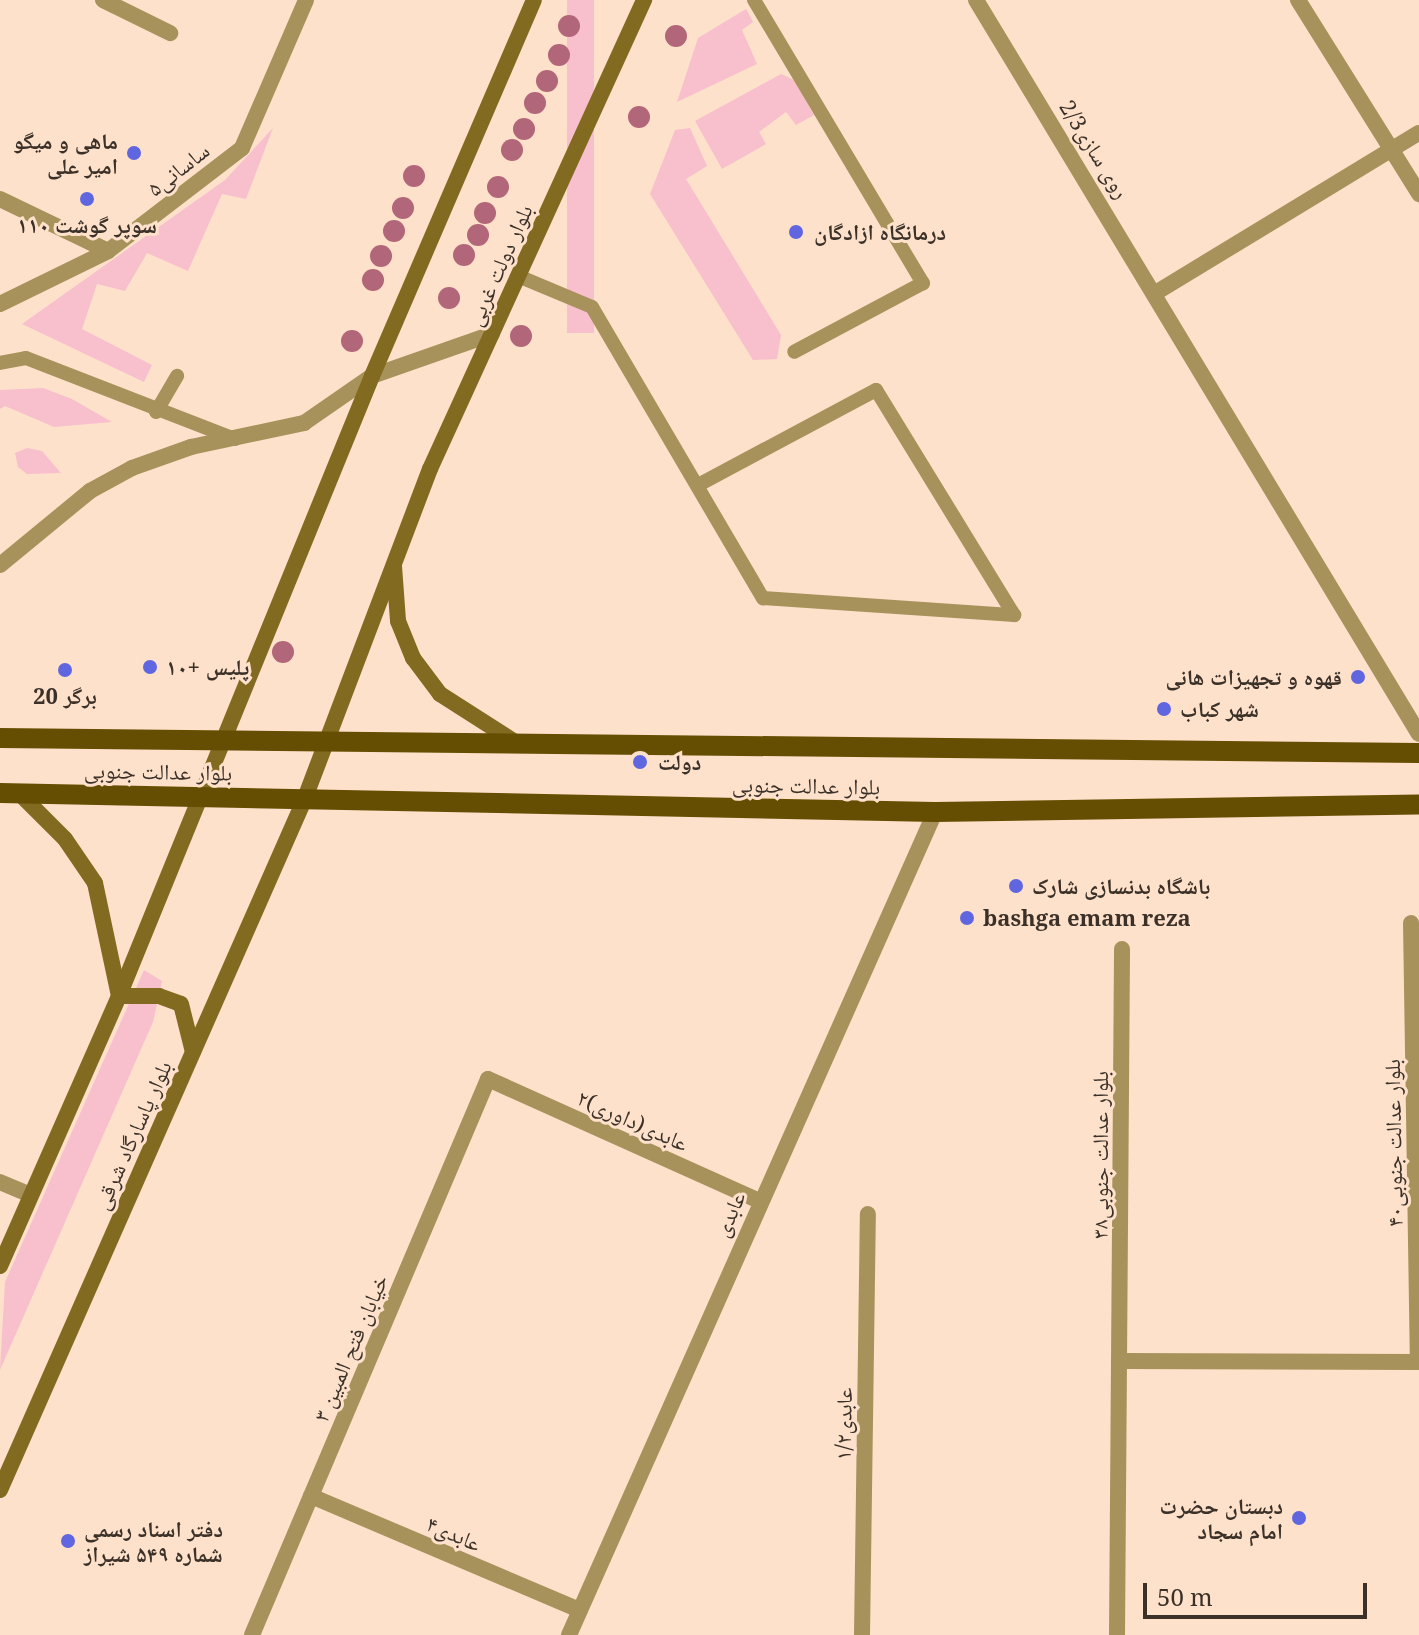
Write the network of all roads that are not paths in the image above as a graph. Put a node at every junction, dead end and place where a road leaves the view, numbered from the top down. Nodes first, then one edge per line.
1 (103, 0) edge
2 (306, 0) edge
3 (534, 0) edge
4 (644, 0) edge
5 (653, 0) edge
6 (754, 0) edge
7 (976, 0) edge
8 (1298, 0) edge
9 (630, 26) junction
10 (170, 33) dead end
11 (1419, 133) edge
12 (1391, 149) junction
13 (1419, 194) edge
14 (0, 199) edge
15 (108, 251) junction
16 (518, 276) junction
17 (1157, 292) junction
18 (0, 304) edge
19 (492, 334) junction
20 (794, 352) dead end
21 (0, 363) edge
22 (177, 376) dead end
23 (372, 376) junction
24 (156, 412) junction
25 (235, 440) junction
26 (700, 484) junction
27 (395, 549) junction
28 (0, 565) edge
29 (1419, 734) edge
30 (0, 738) edge
31 (223, 739) junction
32 (326, 740) junction
33 (515, 742) junction
34 (1419, 753) edge
35 (9, 792) edge
36 (200, 796) junction
37 (305, 798) junction
38 (1419, 804) edge
39 (935, 812) junction
40 (1411, 923) dead end
41 (1122, 949) dead end
42 (119, 996) junction
43 (193, 1052) junction
44 (488, 1079) joint
45 (0, 1182) edge
46 (30, 1195) junction
47 (759, 1201) junction
48 (868, 1214) dead end
49 (0, 1266) edge
50 (1122, 1361) junction
51 (1418, 1362) edge
52 (2, 1483) edge
53 (311, 1496) junction
54 (580, 1610) junction
55 (252, 1635) edge
56 (569, 1635) edge
57 (862, 1635) edge
58 (1117, 1635) edge

1 - 10 street
2 - 15 street, ۵ساسانی
3 - 23 main road
4 - 9 main road, بلوار دولت غربی
5 - 9 street
6 - 20 lane
7 - 17 street, روی سازی2/3
8 - 12 street
9 - 16 main road, بلوار دولت غربی
11 - 12 street
12 - 13 street
12 - 17 street
14 - 15 street
15 - 18 street, ۵ساسانی
16 - 19 main road, بلوار دولت غربی
16 - 26 lane
17 - 29 street, روی سازی2/3
19 - 23 street
19 - 27 main road, بلوار دولت غربی
21 - 24 lane
22 - 24 lane
23 - 25 street
23 - 31 main road
24 - 25 lane
25 - 28 street
26 - 26 lane
27 - 32 main road, بلوار دولت غربی
27 - 33 main road
30 - 31 main road, بلوار عدالت جنوبی
31 - 32 main road, بلوار عدالت جنوبی
31 - 36 main road
32 - 33 main road, بلوار عدالت جنوبی
32 - 37 main road, بلوار پاسارگاد شرقی
33 - 34 main road, بلوار عدالت جنوبی
35 - 36 main road, بلوار عدالت جنوبی
35 - 42 main road
36 - 37 main road, بلوار عدالت جنوبی
36 - 42 main road
37 - 39 main road, بلوار عدالت جنوبی
37 - 43 main road, بلوار پاسارگاد شرقی
38 - 39 main road, بلوار عدالت جنوبی
39 - 47 street, عابدی
40 - 51 street, بلوار عدالت جنوبی۴۰
41 - 50 street, بلوار عدالت جنوبی۳۸
42 - 43 main road
42 - 46 main road
43 - 52 main road, بلوار پاسارگاد شرقی
44 - 47 street, ۲عابدی(داوری)
44 - 53 street, خیابان فتح المبین ۳
45 - 46 street
46 - 49 main road
47 - 54 street, عابدی
48 - 57 street, عابدی۱/۲
50 - 51 street
50 - 58 street, بلوار عدالت جنوبی۳۸
53 - 54 street, عابدی۴
53 - 55 street, خیابان فتح المبین ۳
54 - 56 street, عابدی

